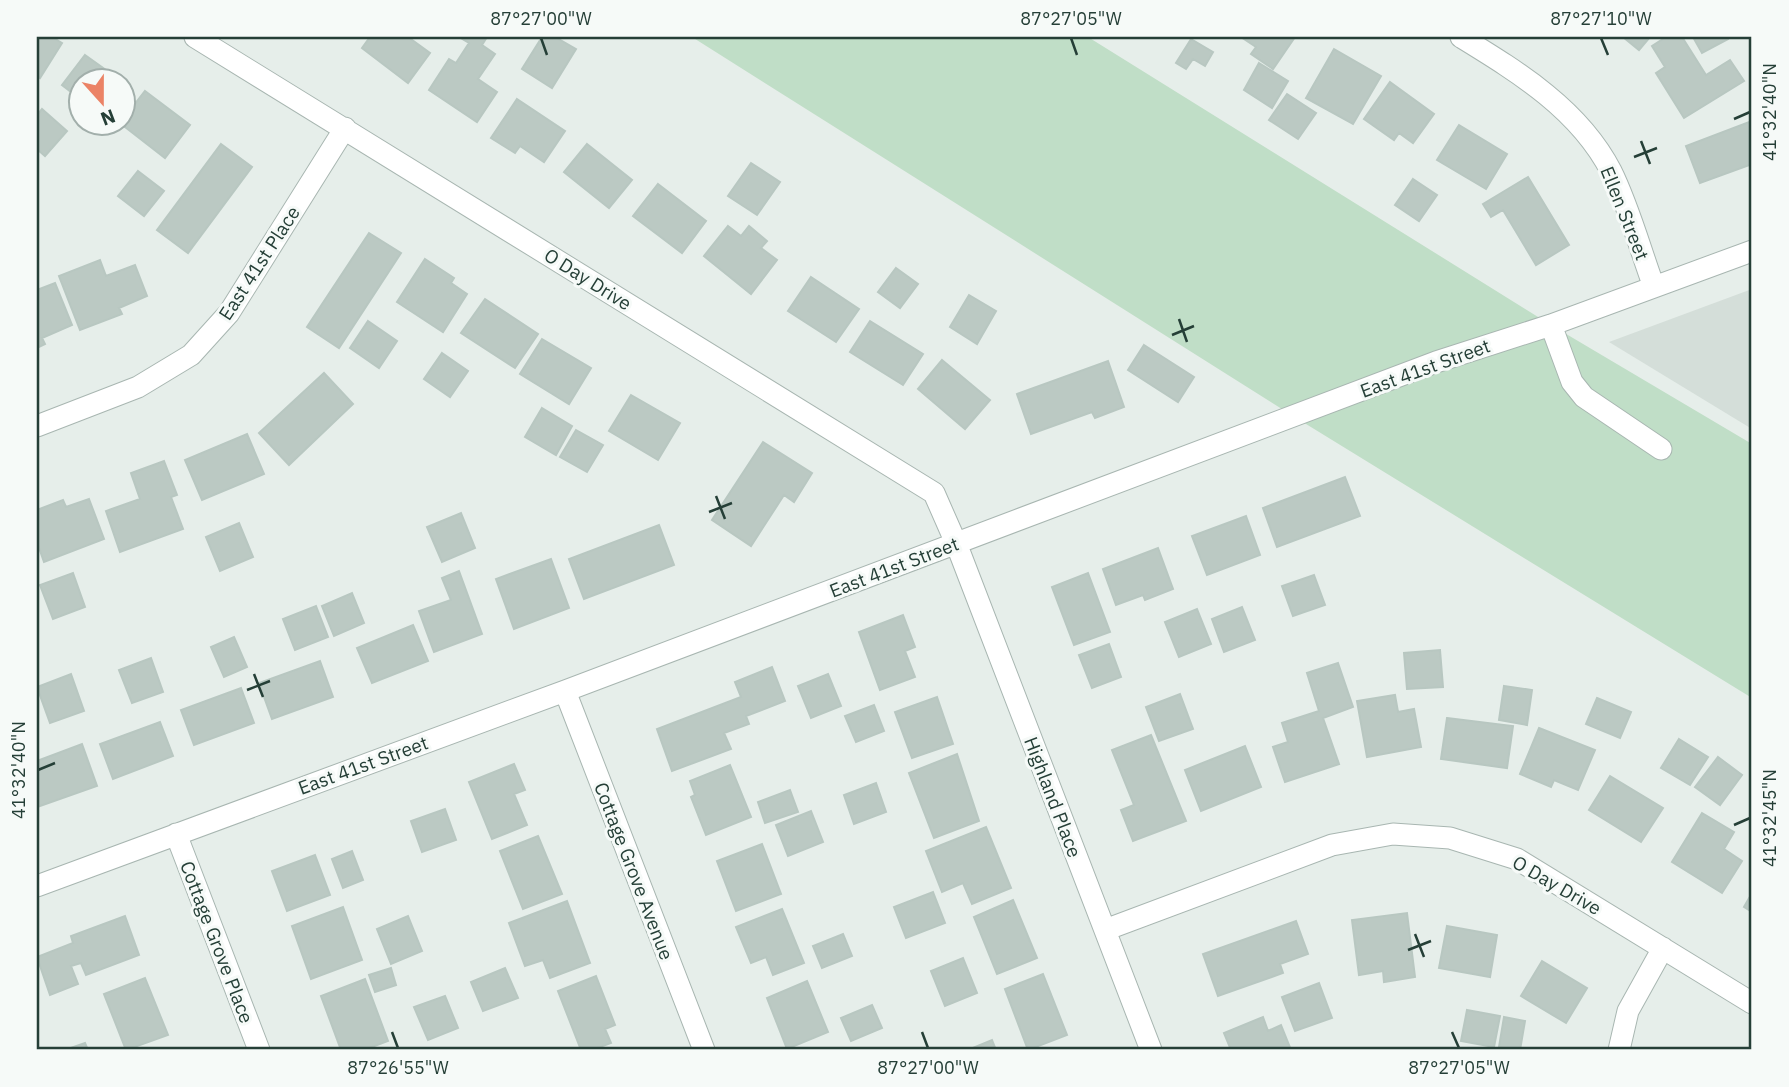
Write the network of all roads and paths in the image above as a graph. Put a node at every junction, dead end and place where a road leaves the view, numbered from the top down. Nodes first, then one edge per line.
1 (195, 37) edge
2 (1461, 37) edge
3 (345, 128) junction
4 (1752, 251) edge
5 (1654, 287) junction
6 (1551, 325) junction
7 (37, 426) edge
8 (1661, 449) dead end
9 (956, 543) junction
10 (565, 691) junction
11 (176, 834) junction
12 (37, 886) edge
13 (1105, 930) junction
14 (1663, 948) junction
15 (1752, 1003) edge
16 (259, 1050) edge
17 (704, 1050) edge
18 (1151, 1050) edge
19 (1619, 1050) edge

1 - 3 street, O Day Drive
2 - 5 street, Ellen Street
3 - 7 street, East 41st Place
3 - 9 street, O Day Drive
4 - 5 street, East 41st Street
5 - 6 street, East 41st Street
6 - 8 street
6 - 9 street, East 41st Street
9 - 10 street, East 41st Street
9 - 13 street, Highland Place
10 - 11 street, East 41st Street
10 - 17 street, Cottage Grove Avenue
11 - 12 street, East 41st Street
11 - 16 street, Cottage Grove Place
13 - 14 street, O Day Drive
13 - 18 street, Highland Place
14 - 15 street, O Day Drive
14 - 19 street

